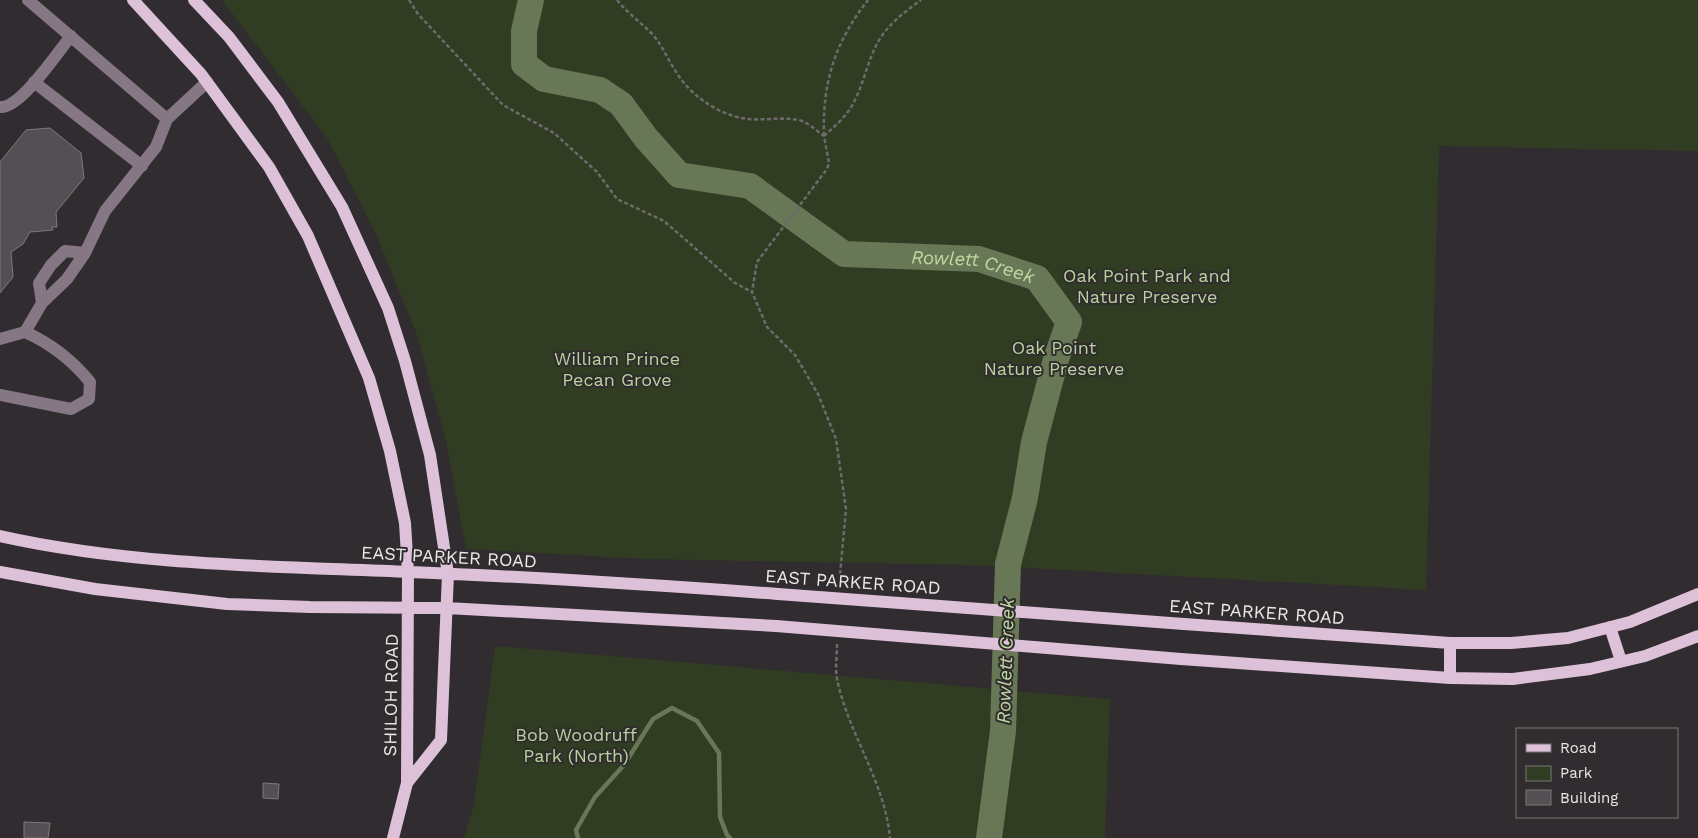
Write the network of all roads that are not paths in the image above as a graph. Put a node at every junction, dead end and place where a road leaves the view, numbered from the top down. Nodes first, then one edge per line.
1 (28, 0) edge
2 (133, 0) edge
3 (194, 0) edge
4 (71, 36) junction
5 (34, 82) junction
6 (207, 82) junction
7 (0, 108) edge
8 (167, 119) junction
9 (142, 166) junction
10 (85, 253) junction
11 (51, 265) junction
12 (67, 279) junction
13 (42, 303) junction
14 (25, 332) junction
15 (0, 339) edge
16 (0, 395) edge
17 (0, 536) edge
18 (0, 572) edge
19 (408, 572) junction
20 (448, 574) junction
21 (1698, 594) edge
22 (409, 608) junction
23 (447, 608) junction
24 (1610, 627) junction
25 (1698, 636) edge
26 (1450, 643) junction
27 (1621, 661) junction
28 (1450, 678) junction
29 (407, 783) junction
30 (394, 835) edge

1 - 4 lane
2 - 6 main road, SHILOH ROAD
3 - 20 main road, SHILOH ROAD
4 - 5 lane
4 - 8 lane
5 - 7 lane
5 - 9 lane
6 - 8 lane
6 - 19 main road, SHILOH ROAD
8 - 9 lane
9 - 10 lane
10 - 11 lane
10 - 12 lane
11 - 12 lane
11 - 13 lane
12 - 13 lane
13 - 14 lane
14 - 15 lane
14 - 16 lane
17 - 19 main road, EAST PARKER ROAD
18 - 22 main road
19 - 20 main road, EAST PARKER ROAD
19 - 22 main road, SHILOH ROAD
20 - 23 main road, SHILOH ROAD
20 - 26 main road, EAST PARKER ROAD, bridge
21 - 24 main road, EAST PARKER ROAD
22 - 23 main road
22 - 29 main road, SHILOH ROAD
23 - 28 main road, bridge
23 - 29 main road, SHILOH ROAD
24 - 26 main road, EAST PARKER ROAD
24 - 27 main road
25 - 27 main road
26 - 28 main road
27 - 28 main road
29 - 30 main road, SHILOH ROAD

